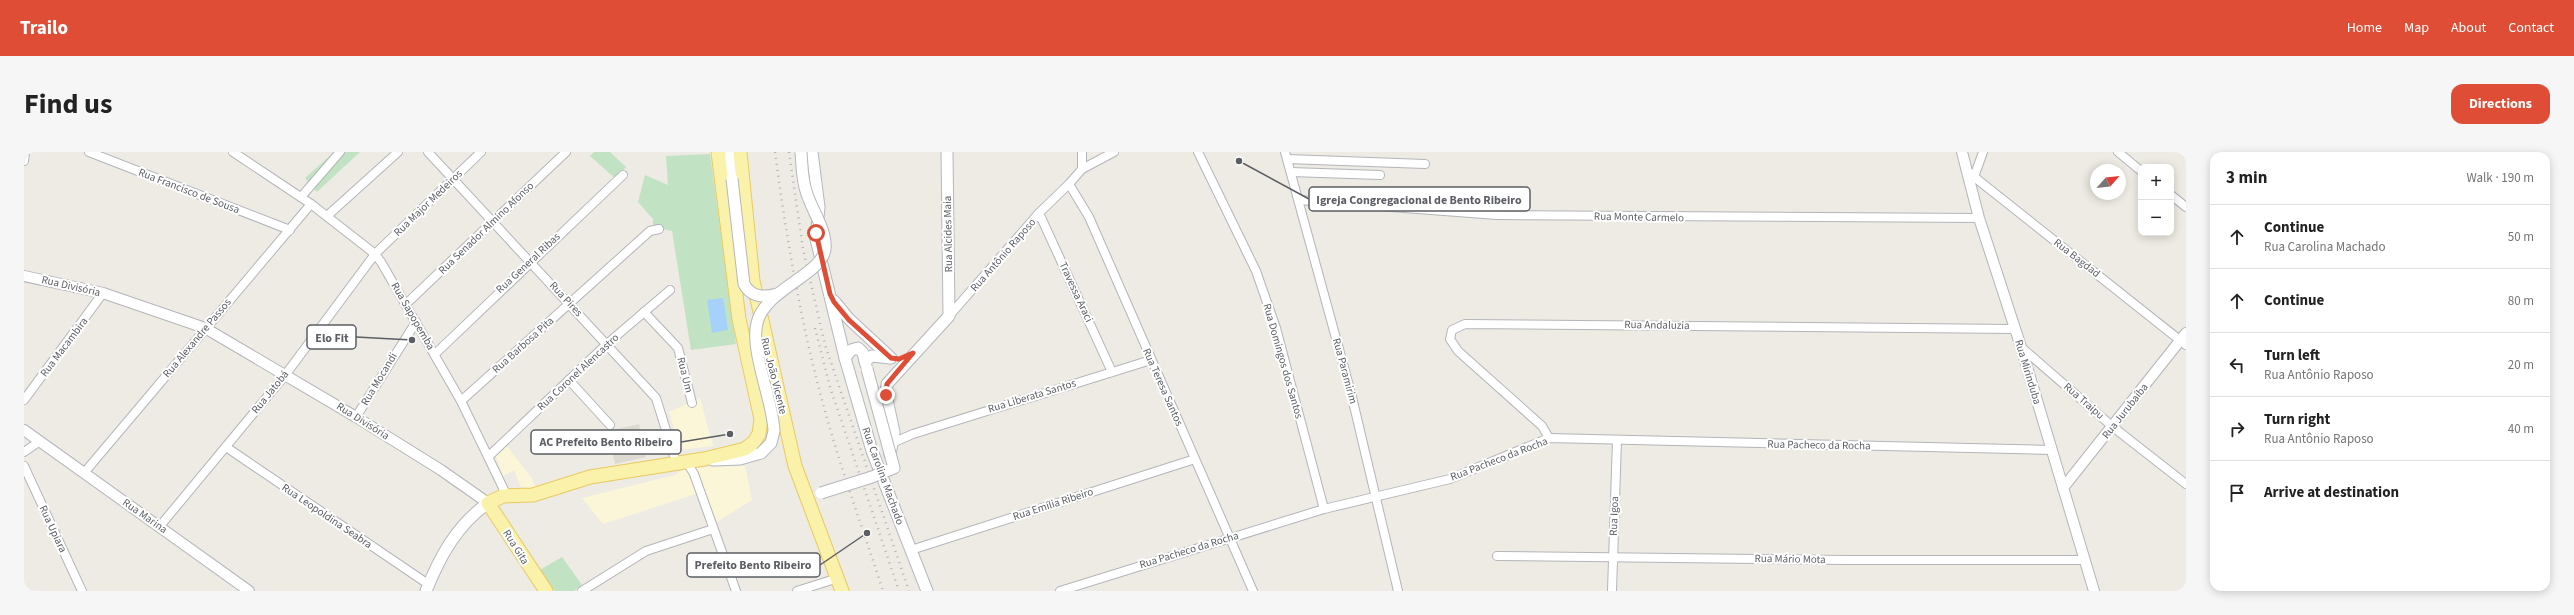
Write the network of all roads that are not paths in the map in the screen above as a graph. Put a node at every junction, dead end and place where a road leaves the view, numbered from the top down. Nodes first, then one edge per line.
1 (25, 152) edge
2 (89, 152) edge
3 (233, 152) edge
4 (340, 152) edge
5 (398, 152) edge
6 (428, 152) edge
7 (481, 152) edge
8 (566, 152) edge
9 (718, 152) edge
10 (730, 152) edge
11 (740, 152) edge
12 (801, 152) edge
13 (812, 152) edge
14 (947, 152) edge
15 (1082, 152) edge
16 (1114, 152) edge
17 (1198, 152) edge
18 (1962, 152) edge
19 (1983, 152) edge
20 (2118, 152) edge
21 (1286, 155) edge
22 (24, 161) edge
23 (1425, 164) dead end
24 (1082, 169) junction
25 (2138, 169) edge
26 (1291, 172) junction
27 (1971, 174) junction
28 (624, 175) dead end
29 (1380, 175) dead end
30 (453, 179) junction
31 (1069, 184) junction
32 (301, 197) junction
33 (2174, 197) edge
34 (1299, 200) junction
35 (311, 204) junction
36 (2186, 207) edge
37 (1039, 213) junction
38 (327, 216) junction
39 (1979, 218) junction
40 (493, 222) junction
41 (659, 229) dead end
42 (290, 230) junction
43 (748, 241) junction
44 (728, 245) junction
45 (375, 254) junction
46 (530, 261) junction
47 (24, 276) edge
48 (670, 290) dead end
49 (103, 293) junction
50 (777, 294) junction
51 (830, 294) junction
52 (570, 302) junction
53 (406, 304) junction
54 (644, 312) junction
55 (949, 316) junction
56 (416, 322) junction
57 (205, 328) junction
58 (2015, 328) junction
59 (2184, 339) edge
60 (608, 343) junction
61 (2021, 347) junction
62 (913, 353) junction
63 (435, 354) junction
64 (845, 358) junction
65 (891, 358) junction
66 (1151, 360) junction
67 (866, 365) junction
68 (1112, 372) junction
69 (286, 374) junction
70 (569, 380) junction
71 (24, 400) edge
72 (461, 402) junction
73 (692, 403) dead end
74 (356, 417) junction
75 (610, 425) dead end
76 (894, 427) junction
77 (2113, 427) junction
78 (24, 430) edge
79 (914, 434) junction
80 (1550, 438) junction
81 (1617, 440) junction
82 (40, 441) junction
83 (892, 443) junction
84 (226, 447) junction
85 (2050, 450) junction
86 (24, 452) edge
87 (489, 456) junction
88 (1195, 458) junction
89 (704, 459) junction
90 (681, 461) junction
91 (24, 466) edge
92 (84, 473) junction
93 (2186, 484) edge
94 (2063, 488) junction
95 (888, 490) junction
96 (507, 496) junction
97 (1376, 496) junction
98 (806, 498) junction
99 (488, 503) junction
100 (1324, 509) junction
101 (160, 526) junction
102 (713, 529) junction
103 (1231, 537) junction
104 (911, 550) junction
105 (1496, 556) dead end
106 (1613, 556) junction
107 (2084, 560) junction
108 (838, 578) junction
109 (427, 588) edge
110 (82, 591) edge
111 (249, 591) edge
112 (546, 591) edge
113 (582, 591) edge
114 (736, 591) edge
115 (797, 591) edge
116 (842, 591) edge
117 (927, 591) edge
118 (1060, 591) edge
119 (1253, 591) edge
120 (1398, 591) edge
121 (1612, 591) edge
122 (2094, 591) edge

1 - 22 street
2 - 42 street, Rua Francisco de Sousa
3 - 32 street, Rua Sapopemba
4 - 32 street
5 - 38 street
6 - 30 street, Rua Pires
7 - 30 street, Rua Major Medeiros
8 - 40 street, Rua Senador Almino Afonso
9 - 44 main road, Rua João Vicente
10 - 50 main road, bridge
11 - 43 main road, Rua João Vicente
12 - 50 main road, bridge
13 - 51 main road, Rua Carolina Machado
14 - 55 main road, Rua Alcides Maia
15 - 24 street
16 - 24 street
17 - 100 street, Rua Domingos dos Santos
18 - 27 street, Rua Mirinduba
19 - 27 street
20 - 25 street
21 - 23 street
21 - 26 street, Rua Paramirim
24 - 31 street, Rua Antônio Raposo
26 - 29 street
26 - 34 street, Rua Paramirim
27 - 39 street, Rua Mirinduba
27 - 59 street, Rua Bagdad
28 - 46 street, Rua General Ribas
30 - 40 street, Rua Pires
30 - 45 street, Rua Major Medeiros
31 - 37 street, Rua Antônio Raposo
31 - 66 street, Rua Teresa Santos
32 - 35 street, Rua Sapopemba
33 - 36 street
34 - 39 street, Rua Monte Carmelo
34 - 97 street, Rua Paramirim
35 - 38 street, Rua Sapopemba
35 - 42 street, Rua Alexandre Passos
37 - 55 street, Rua Antônio Raposo
37 - 68 street, Travessa Araci
38 - 45 street, Rua Sapopemba
39 - 58 street, Rua Mirinduba
40 - 46 street, Rua Pires
40 - 53 street, Rua Senador Almino Afonso
41 - 52 street, Rua Barbosa Pita
42 - 57 street, Rua Alexandre Passos
43 - 44 main road
43 - 98 main road, Rua João Vicente
44 - 89 main road, Rua João Vicente
45 - 53 street, Rua Sapopemba
45 - 69 street, Rua Jatobá
46 - 52 street, Rua Pires
46 - 63 street, Rua General Ribas
47 - 49 street, Rua Divisória
48 - 54 street, Rua Coronel Alencastro
49 - 57 street, Rua Divisória
49 - 71 street, Rua Macambira
50 - 89 main road, bridge
51 - 64 main road, Rua Carolina Machado
51 - 65 main road
52 - 60 street, Rua Pires
52 - 72 street, Rua Barbosa Pita
53 - 56 street, Rua Sapopemba
54 - 60 street, Rua Coronel Alencastro
54 - 73 street, Rua Um
55 - 62 main road, Rua Antônio Raposo
56 - 63 street, Rua Sapopemba
56 - 74 street, Rua Mocandi
57 - 69 street, Rua Divisória
57 - 92 street, Rua Alexandre Passos
58 - 61 street, Rua Mirinduba
58 - 80 street, Rua Andaluzia
59 - 77 street, Rua Jurubaíba
60 - 70 street, Rua Coronel Alencastro
60 - 90 street, Rua Pires
61 - 77 street, Rua Traipu
61 - 85 street, Rua Mirinduba
62 - 65 main road, Rua Antônio Raposo
62 - 76 main road, Rua Antônio Raposo
63 - 72 street, Rua Sapopemba
64 - 67 main road
64 - 95 main road, Rua Carolina Machado
65 - 67 main road, Rua Antônio Raposo
66 - 68 street, Rua Liberata Santos
66 - 88 street, Rua Teresa Santos
67 - 98 main road, bridge
68 - 79 street, Rua Liberata Santos
69 - 74 street, Rua Divisória
69 - 84 street, Rua Jatobá
70 - 75 street
70 - 87 street, Rua Coronel Alencastro
72 - 87 street, Rua Sapopemba
74 - 99 street, Rua Divisória
76 - 79 street
76 - 83 main road, Rua Antônio Raposo
77 - 93 street, Rua Traipu
77 - 94 street, Rua Jurubaíba
78 - 82 street, Rua Marina
79 - 83 street, Rua Liberata Santos
80 - 81 street, Rua Pacheco da Rocha
80 - 97 street, Rua Pacheco da Rocha
81 - 85 street, Rua Pacheco da Rocha
81 - 106 street, Rua Igoa
82 - 86 street
82 - 92 street, Rua Marina
83 - 95 main road, Rua Antônio Raposo
84 - 101 street, Rua Jatobá
84 - 109 street, Rua Leopoldina Seabra
85 - 94 street, Rua Mirinduba
87 - 96 street, Rua Sapopemba
88 - 103 street, Rua Teresa Santos
88 - 104 street, Rua Emília Ribeiro
89 - 90 main road
90 - 96 main road
90 - 102 street, Rua Pires
91 - 110 street, Rua Upiara
92 - 101 street, Rua Marina
94 - 107 street, Rua Mirinduba
95 - 104 main road, Rua Carolina Machado
96 - 99 main road
97 - 100 street, Rua Pacheco da Rocha
97 - 120 street, Rua Paramirim
98 - 108 main road, Rua João Vicente
99 - 109 main road
99 - 112 main road, Rua Gita
100 - 103 street, Rua Pacheco da Rocha
101 - 111 street, Rua Marina
102 - 113 street
102 - 114 street, Rua Pires
103 - 118 street, Rua Pacheco da Rocha
103 - 119 street, Rua Teresa Santos
104 - 117 main road, Rua Carolina Machado
105 - 106 street, Rua Mário Mota
106 - 107 street, Rua Mário Mota
106 - 121 street, Rua Igoa
107 - 122 street, Rua Mirinduba
108 - 115 street
108 - 116 main road, Rua João Vicente

